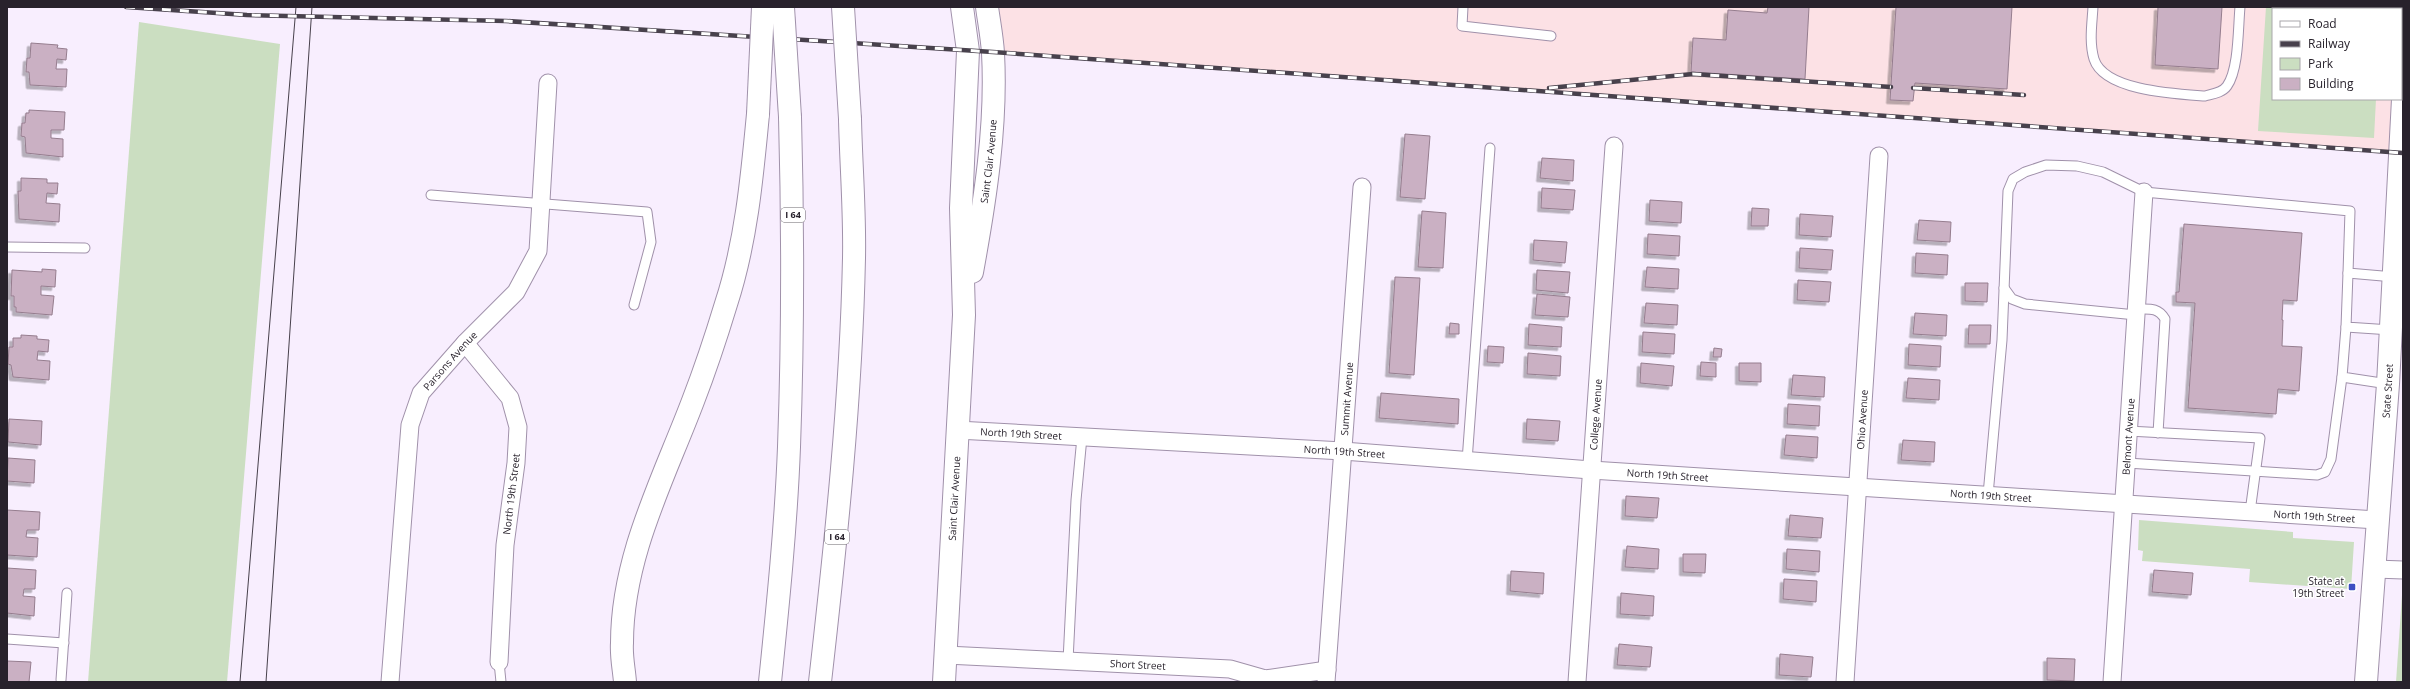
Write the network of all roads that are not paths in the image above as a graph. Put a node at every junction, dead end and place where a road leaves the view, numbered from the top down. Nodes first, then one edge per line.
1 (763, 7) edge
2 (783, 7) edge
3 (843, 7) edge
4 (962, 7) edge
5 (987, 7) edge
6 (1463, 7) edge
7 (2093, 7) edge
8 (2240, 7) edge
9 (1551, 36) dead end
10 (548, 83) dead end
11 (2403, 99) edge
12 (1614, 146) dead end
13 (1490, 148) dead end
14 (1879, 156) dead end
15 (1362, 187) dead end
16 (2144, 192) junction
17 (431, 195) dead end
18 (541, 204) junction
19 (7, 247) edge
20 (85, 248) dead end
21 (2348, 273) junction
22 (2394, 277) junction
23 (2004, 288) junction
24 (634, 305) dead end
25 (2136, 312) junction
26 (964, 315) junction
27 (2395, 326) edge
28 (2346, 327) junction
29 (465, 343) junction
30 (2342, 377) junction
31 (2388, 384) junction
32 (957, 430) junction
33 (2128, 431) junction
34 (2158, 433) junction
35 (1082, 437) junction
36 (1343, 451) junction
37 (1467, 461) junction
38 (2126, 463) junction
39 (1591, 470) junction
40 (2254, 470) junction
41 (1858, 487) junction
42 (1988, 495) junction
43 (2125, 504) junction
44 (2250, 512) junction
45 (2377, 520) junction
46 (2375, 569) junction
47 (2403, 570) edge
48 (67, 593) dead end
49 (7, 639) edge
50 (64, 642) junction
51 (946, 655) junction
52 (1068, 661) junction
53 (499, 662) joint
54 (1327, 676) edge
55 (61, 680) dead end
56 (390, 682) edge
57 (500, 682) edge
58 (625, 682) edge
59 (770, 682) edge
60 (820, 682) edge
61 (944, 682) edge
62 (1577, 682) edge
63 (1845, 682) edge
64 (2112, 682) edge
65 (2366, 682) edge

1 - 58 main road, bridge
2 - 59 main road, I 64, bridge
3 - 60 main road, I 64, bridge
4 - 26 main road, Saint Clair Avenue
5 - 26 main road, Saint Clair Avenue
6 - 9 lane
7 - 8 lane
10 - 18 street, Parsons Avenue
11 - 22 main road, State Street
12 - 39 street, College Avenue
13 - 37 lane
14 - 41 street, Ohio Avenue
15 - 36 street, Summit Avenue
16 - 21 lane
16 - 23 lane
16 - 25 street, Belmont Avenue
17 - 18 lane
18 - 24 lane
18 - 29 street, Parsons Avenue
19 - 20 lane
21 - 22 lane
21 - 28 lane
22 - 27 main road, State Street
23 - 25 lane
23 - 42 lane
25 - 33 street, Belmont Avenue
25 - 34 lane
26 - 32 main road, Saint Clair Avenue
27 - 28 lane
27 - 31 main road, State Street
28 - 30 lane
29 - 53 street, North 19th Street
29 - 56 street, Parsons Avenue
30 - 31 lane
30 - 40 lane
31 - 45 main road, State Street
32 - 35 street, North 19th Street
32 - 51 main road, Saint Clair Avenue
33 - 34 lane
33 - 38 street, Belmont Avenue
34 - 40 lane
35 - 36 street, North 19th Street
35 - 52 lane
36 - 37 street, North 19th Street
36 - 54 street, Summit Avenue
37 - 39 street, North 19th Street
38 - 40 lane
38 - 43 street, Belmont Avenue
39 - 41 street, North 19th Street
39 - 62 street, College Avenue
40 - 44 lane
41 - 42 street, North 19th Street
41 - 63 street, Ohio Avenue
42 - 43 street, North 19th Street
43 - 44 street, North 19th Street
43 - 64 street, Belmont Avenue
44 - 45 street, North 19th Street
45 - 46 main road, State Street
46 - 47 street
46 - 65 main road, State Street
48 - 50 lane
49 - 50 lane
50 - 55 lane
51 - 52 street, Short Street
51 - 61 main road, Saint Clair Avenue
52 - 54 street, Short Street
53 - 57 lane

